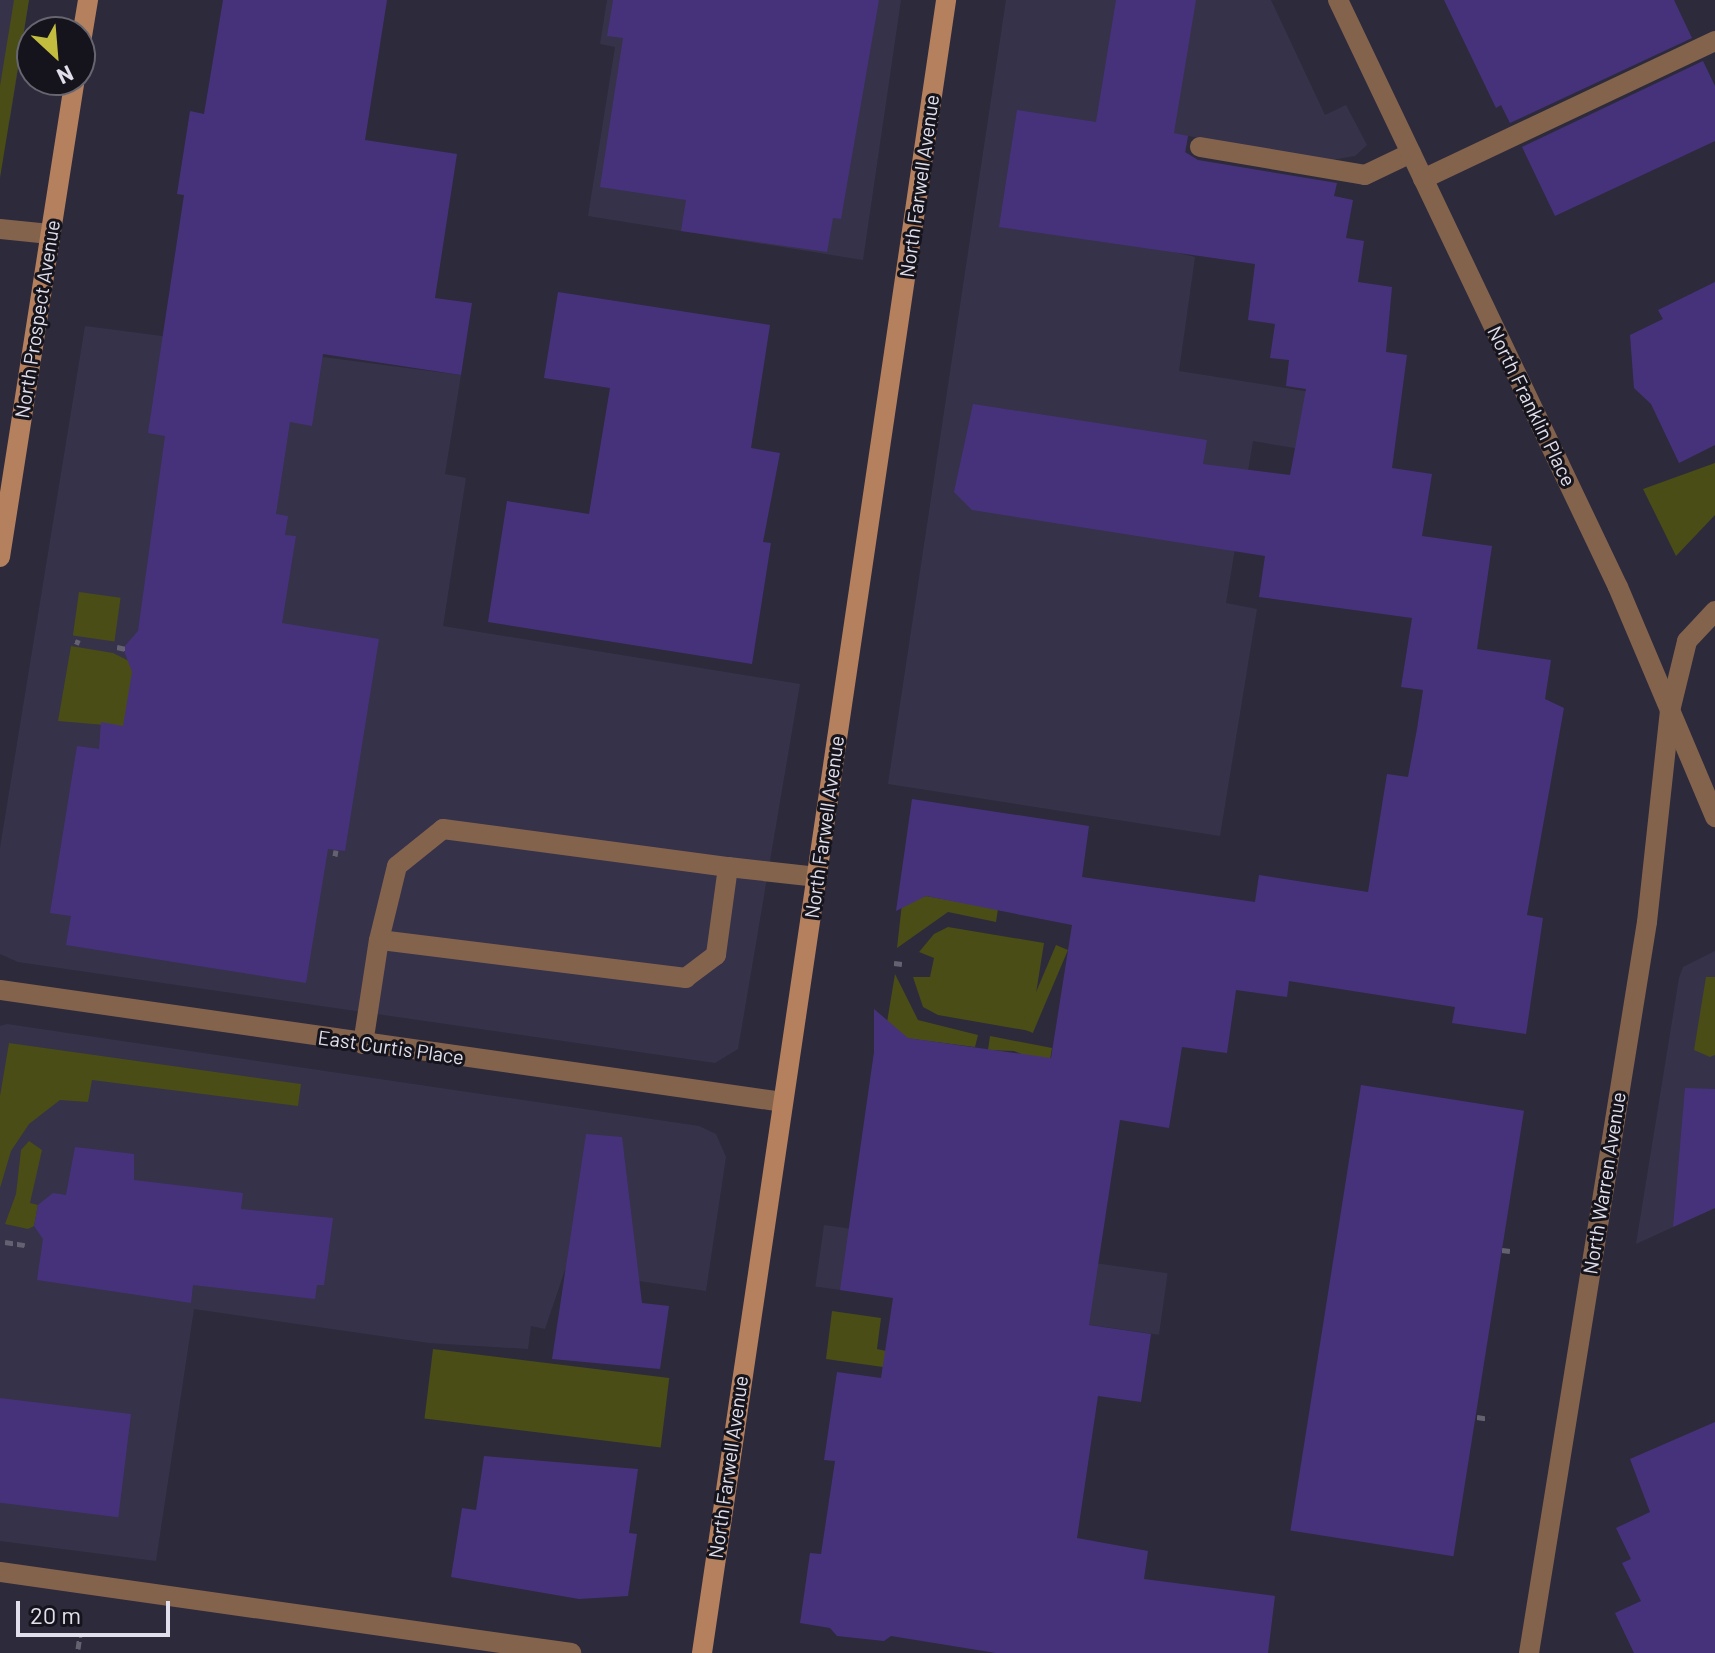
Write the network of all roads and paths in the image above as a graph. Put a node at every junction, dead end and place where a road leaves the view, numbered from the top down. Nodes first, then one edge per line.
1 (946, 0) edge
2 (1338, 0) edge
3 (1715, 41) edge
4 (72, 96) edge
5 (1200, 147) dead end
6 (1411, 153) junction
7 (1423, 179) junction
8 (0, 229) edge
9 (50, 234) junction
10 (5, 494) edge
11 (0, 557) edge
12 (1715, 611) edge
13 (117, 647) dead end
14 (126, 649) dead end
15 (1670, 711) junction
16 (1715, 817) edge
17 (728, 867) junction
18 (817, 877) junction
19 (379, 940) junction
20 (894, 963) dead end
21 (902, 964) dead end
22 (0, 990) edge
23 (363, 1044) junction
24 (783, 1102) junction
25 (5, 1242) dead end
26 (25, 1245) dead end
27 (1502, 1250) dead end
28 (1510, 1251) dead end
29 (1477, 1417) dead end
30 (1489, 1419) dead end
31 (0, 1572) edge
32 (80, 1635) dead end
33 (78, 1649) dead end
34 (571, 1653) edge
35 (702, 1653) edge
36 (1529, 1653) edge

1 - 18 main road, North Farwell Avenue
2 - 6 street, North Franklin Place
3 - 7 street
4 - 9 main road, North Prospect Avenue
5 - 6 street
6 - 7 street, North Franklin Place
7 - 15 street, North Franklin Place
8 - 9 street
9 - 10 main road, North Prospect Avenue
10 - 11 main road, North Prospect Avenue
12 - 15 street, North Warren Avenue
13 - 14 path
15 - 16 street, North Franklin Place
15 - 36 street, North Warren Avenue
17 - 18 street
17 - 19 street
17 - 19 street
18 - 24 main road, North Farwell Avenue
19 - 23 street
20 - 21 path
22 - 23 street, East Curtis Place
23 - 24 street, East Curtis Place
24 - 35 main road, North Farwell Avenue
25 - 26 path
27 - 28 path
29 - 30 path
31 - 34 street
32 - 33 path

